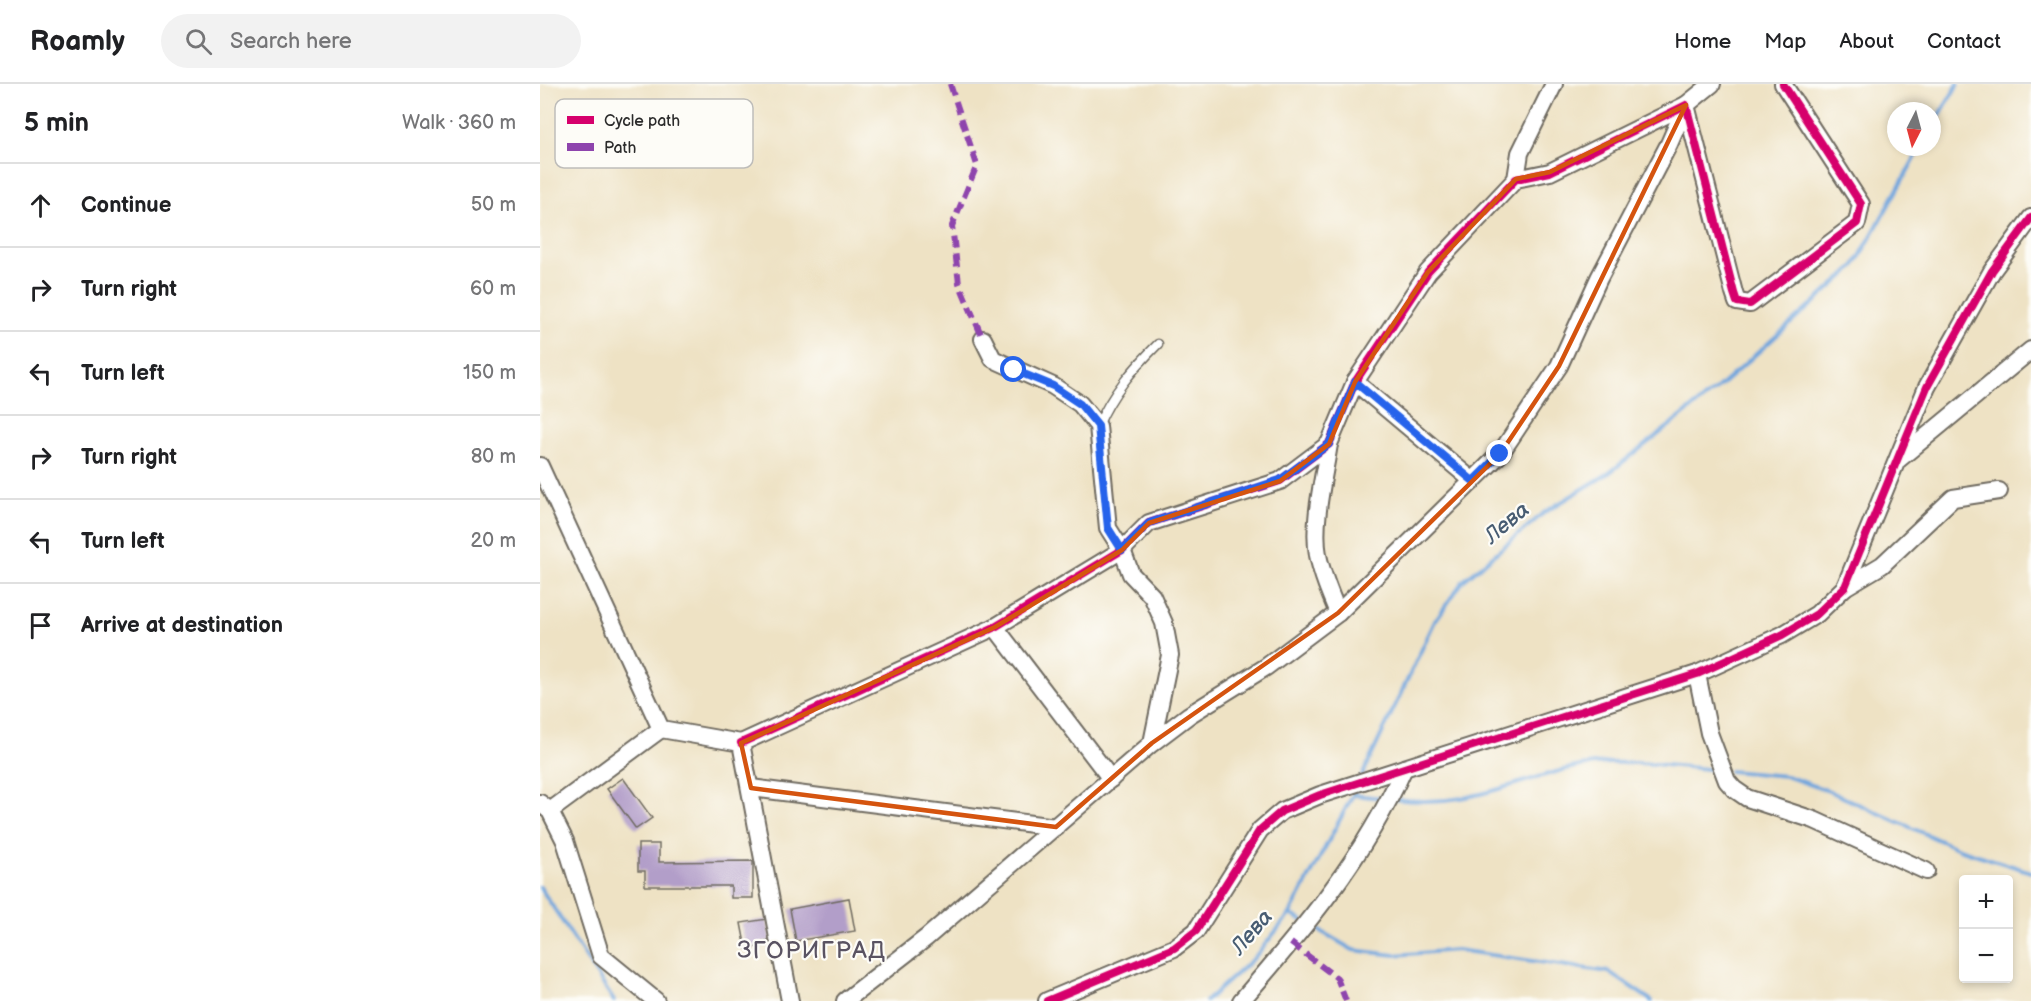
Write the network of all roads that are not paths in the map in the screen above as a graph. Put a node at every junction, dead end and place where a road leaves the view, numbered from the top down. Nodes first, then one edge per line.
1 (1554, 84) edge
2 (1712, 84) edge
3 (1783, 84) edge
4 (1686, 105) junction
5 (1516, 179) junction
6 (2031, 218) edge
7 (983, 339) dead end
8 (1158, 344) dead end
9 (2031, 350) edge
10 (1355, 382) junction
11 (1098, 426) junction
12 (1329, 444) junction
13 (1896, 461) junction
14 (540, 466) edge
15 (1473, 481) junction
16 (1999, 491) dead end
17 (1122, 550) junction
18 (1845, 587) junction
19 (1338, 613) junction
20 (995, 627) junction
21 (1697, 674) junction
22 (1162, 697) junction
23 (1189, 715) junction
24 (662, 729) junction
25 (741, 743) junction
26 (1152, 743) junction
27 (1396, 770) junction
28 (1111, 779) junction
29 (751, 788) junction
30 (545, 807) edge
31 (1056, 827) junction
32 (1926, 871) dead end
33 (850, 999) edge
34 (656, 1001) edge
35 (790, 1001) edge
36 (1047, 1001) edge
37 (1241, 1001) edge

1 - 5 street
2 - 4 street
3 - 4 street
4 - 5 street
4 - 15 street
5 - 10 street
6 - 13 street
7 - 11 street
8 - 11 lane
9 - 13 street
10 - 12 street
10 - 15 street
11 - 17 street
12 - 17 street
12 - 19 street
13 - 18 street
14 - 24 street
15 - 19 street
16 - 18 street
17 - 20 street
17 - 22 street
18 - 21 street
19 - 23 street
20 - 25 street
20 - 28 street
21 - 27 street
21 - 32 street
22 - 23 street
22 - 26 street
23 - 26 street
24 - 25 street
24 - 30 street
25 - 29 street
26 - 28 street
27 - 36 street
27 - 37 street
28 - 31 street
29 - 31 street
29 - 35 street
30 - 34 street
31 - 33 street

